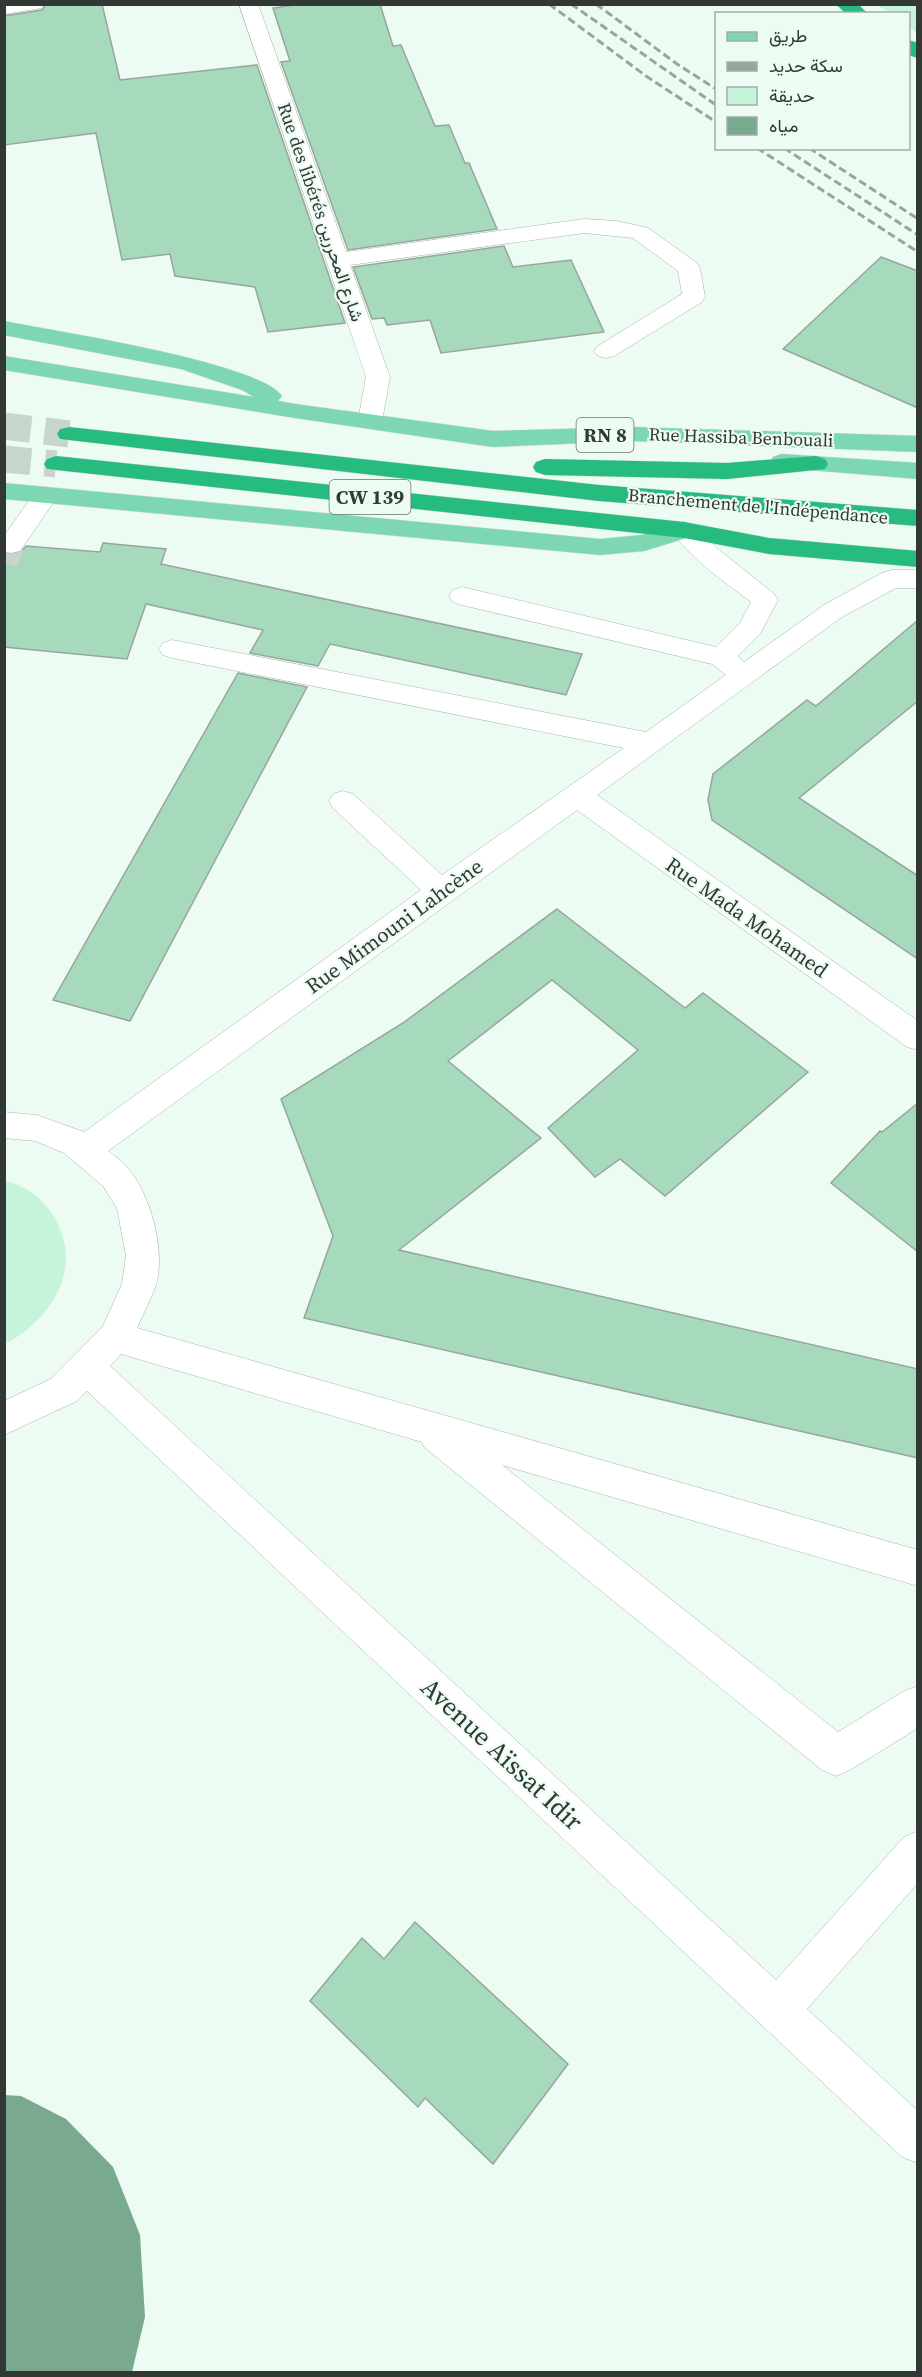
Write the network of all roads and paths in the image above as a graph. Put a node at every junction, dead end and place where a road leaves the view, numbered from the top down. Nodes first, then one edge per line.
1 (35, 4) edge
2 (248, 4) edge
3 (4, 8) edge
4 (338, 260) junction
5 (4, 328) edge
6 (606, 351) dead end
7 (4, 363) edge
8 (295, 411) junction
9 (370, 421) junction
10 (69, 434) tunnel mouth
11 (493, 439) junction
12 (918, 444) edge
13 (305, 461) junction
14 (56, 464) tunnel mouth
15 (816, 464) junction
16 (918, 471) edge
17 (4, 491) edge
18 (45, 497) junction
19 (918, 518) edge
20 (684, 530) junction
21 (918, 542) edge
22 (11, 545) tunnel mouth
23 (918, 559) edge
24 (918, 579) edge
25 (462, 596) dead end
26 (172, 649) dead end
27 (721, 657) junction
28 (742, 674) junction
29 (651, 744) junction
30 (576, 795) junction
31 (343, 801) dead end
32 (441, 891) junction
33 (918, 1038) edge
34 (4, 1125) edge
35 (83, 1151) junction
36 (115, 1337) junction
37 (86, 1367) junction
38 (4, 1419) edge
39 (426, 1426) junction
40 (918, 1568) edge
41 (918, 1705) edge
42 (918, 1851) edge
43 (778, 2010) junction
44 (918, 2141) edge

1 - 3 street
2 - 4 street, Rue des libérés شارع المحررين
4 - 6 street
4 - 9 street, Rue des libérés شارع المحررين
5 - 8 main road
7 - 8 main road, RN 8
8 - 9 main road, Rue Hassiba Benbouali / RN 8
9 - 11 main road, Rue Hassiba Benbouali / RN 8
10 - 13 highway, CW 139
11 - 12 main road, Rue Hassiba Benbouali / RN 8
11 - 15 main road, Rue Hassiba Benbouali / RN 8
13 - 15 highway
13 - 19 highway, Branchement de l'Indépendance / CW 139
14 - 20 highway, CW 139
15 - 16 main road, Rue Hassiba Benbouali
17 - 18 main road
18 - 20 main road
18 - 22 street
20 - 21 highway, Branchement de l'Indépendance / CW 139
20 - 23 highway, CW 139
20 - 27 street
24 - 28 street, Rue Mimouni Lahcène
25 - 27 street
26 - 29 street
27 - 28 street
28 - 29 street, Rue Mimouni Lahcène
29 - 30 street, Rue Mimouni Lahcène
30 - 32 street, Rue Mimouni Lahcène
30 - 33 street, Rue Mada Mohamed
31 - 32 street
32 - 35 street, Rue Mimouni Lahcène
34 - 35 street
35 - 36 street
36 - 37 street
36 - 39 street
37 - 38 street
37 - 43 street, Avenue Aïssat Idir
39 - 40 street
39 - 41 street
42 - 43 street
43 - 44 street, Avenue Aïssat Idir

